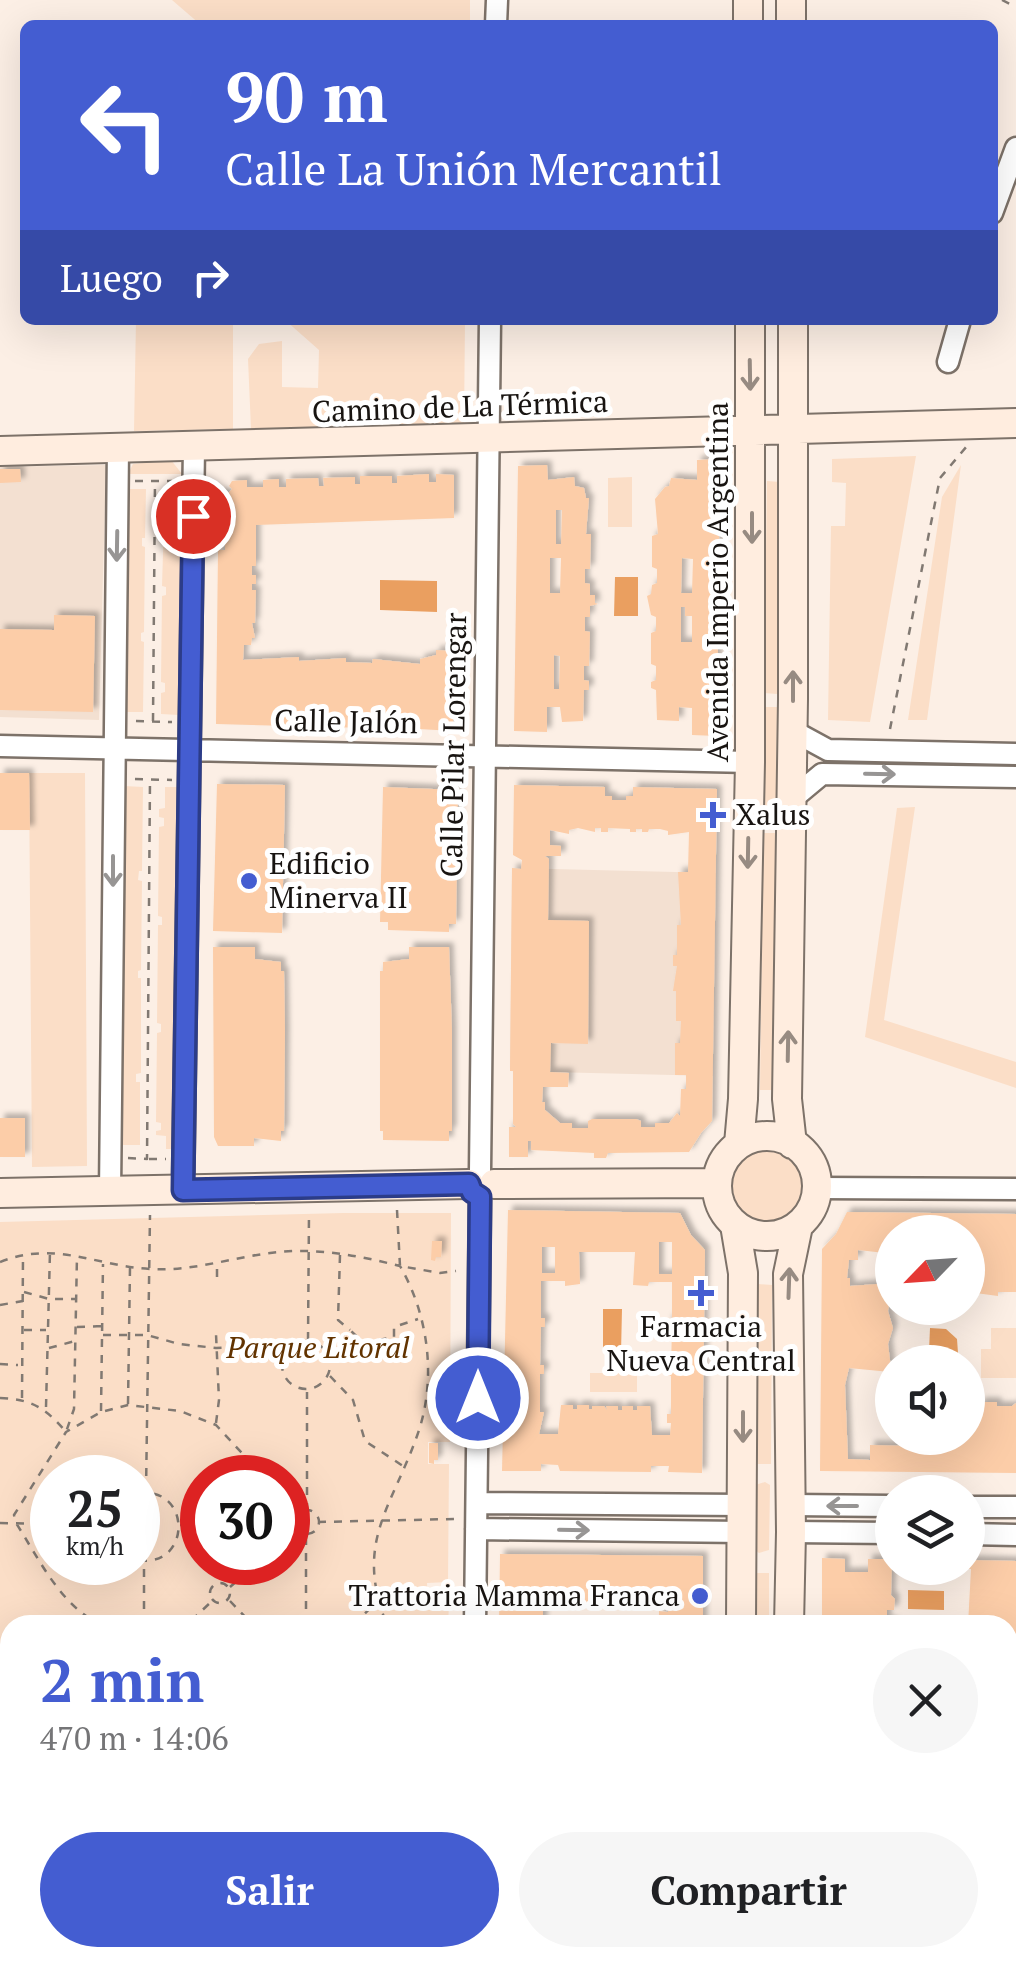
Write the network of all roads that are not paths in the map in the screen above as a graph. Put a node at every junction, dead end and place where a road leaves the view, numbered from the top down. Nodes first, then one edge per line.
1 (1016, 148) edge
2 (998, 198) edge
3 (490, 325) edge
4 (750, 325) edge
5 (794, 325) edge
6 (959, 325) edge
7 (948, 362) dead end
8 (1016, 423) edge
9 (751, 430) junction
10 (794, 430) junction
11 (488, 440) junction
12 (194, 447) junction
13 (118, 448) junction
14 (0, 451) edge
15 (792, 731) junction
16 (0, 746) edge
17 (114, 748) junction
18 (188, 748) junction
19 (1016, 754) edge
20 (484, 755) junction
21 (750, 762) junction
22 (1016, 777) edge
23 (792, 799) junction
24 (739, 1144) junction
25 (792, 1144) junction
26 (716, 1183) junction
27 (481, 1184) junction
28 (816, 1188) junction
29 (183, 1190) junction
30 (1016, 1190) edge
31 (110, 1192) junction
32 (0, 1193) edge
33 (734, 1225) junction
34 (798, 1226) junction
35 (476, 1503) junction
36 (985, 1507) edge
37 (1016, 1507) edge
38 (875, 1508) edge
39 (742, 1518) junction
40 (791, 1519) junction
41 (476, 1529) junction
42 (875, 1531) edge
43 (985, 1534) edge
44 (1016, 1534) edge
45 (475, 1615) edge
46 (741, 1615) edge
47 (788, 1615) edge

1 - 2 street
3 - 11 street, Calle Pilar Lorengar
4 -> 9 street, Avenida Imperio Argentina
5 - 10 street
6 - 7 street
8 - 10 street, Camino de La Térmica
9 - 10 street, Camino de La Térmica
9 - 11 street, Camino de La Térmica
9 -> 21 street, Avenida Imperio Argentina
15 -> 10 street
11 - 12 street, Camino de La Térmica
11 - 20 street, Calle Pilar Lorengar
12 - 13 street, Camino de La Térmica
12 - 18 street
13 - 14 street, Camino de La Térmica
13 -> 17 street
15 - 19 street
15 - 23 street
16 - 17 street, Calle Jalón
17 - 18 street, Calle Jalón
17 -> 31 street
18 - 20 street, Calle Jalón
18 - 29 street
20 - 21 street, Calle Jalón
20 - 27 street, Calle Pilar Lorengar
21 -> 24 street, Avenida Imperio Argentina
23 -> 22 street
25 -> 23 street
24 - 25 street
24 - 26 street
25 - 28 street
26 - 27 street
26 - 33 street
27 - 29 street
27 - 35 street, Calle Pilar Lorengar
28 - 30 street
28 - 34 street
29 - 31 street
31 - 32 street
33 - 34 street
33 -> 39 street
40 -> 34 street
35 - 39 street
35 - 41 street, Calle Pilar Lorengar
36 - 37 street
38 -> 40 street
41 -> 39 street
39 - 46 street
40 - 42 street
40 - 47 street
41 - 45 street, Calle Pilar Lorengar
43 - 44 street

